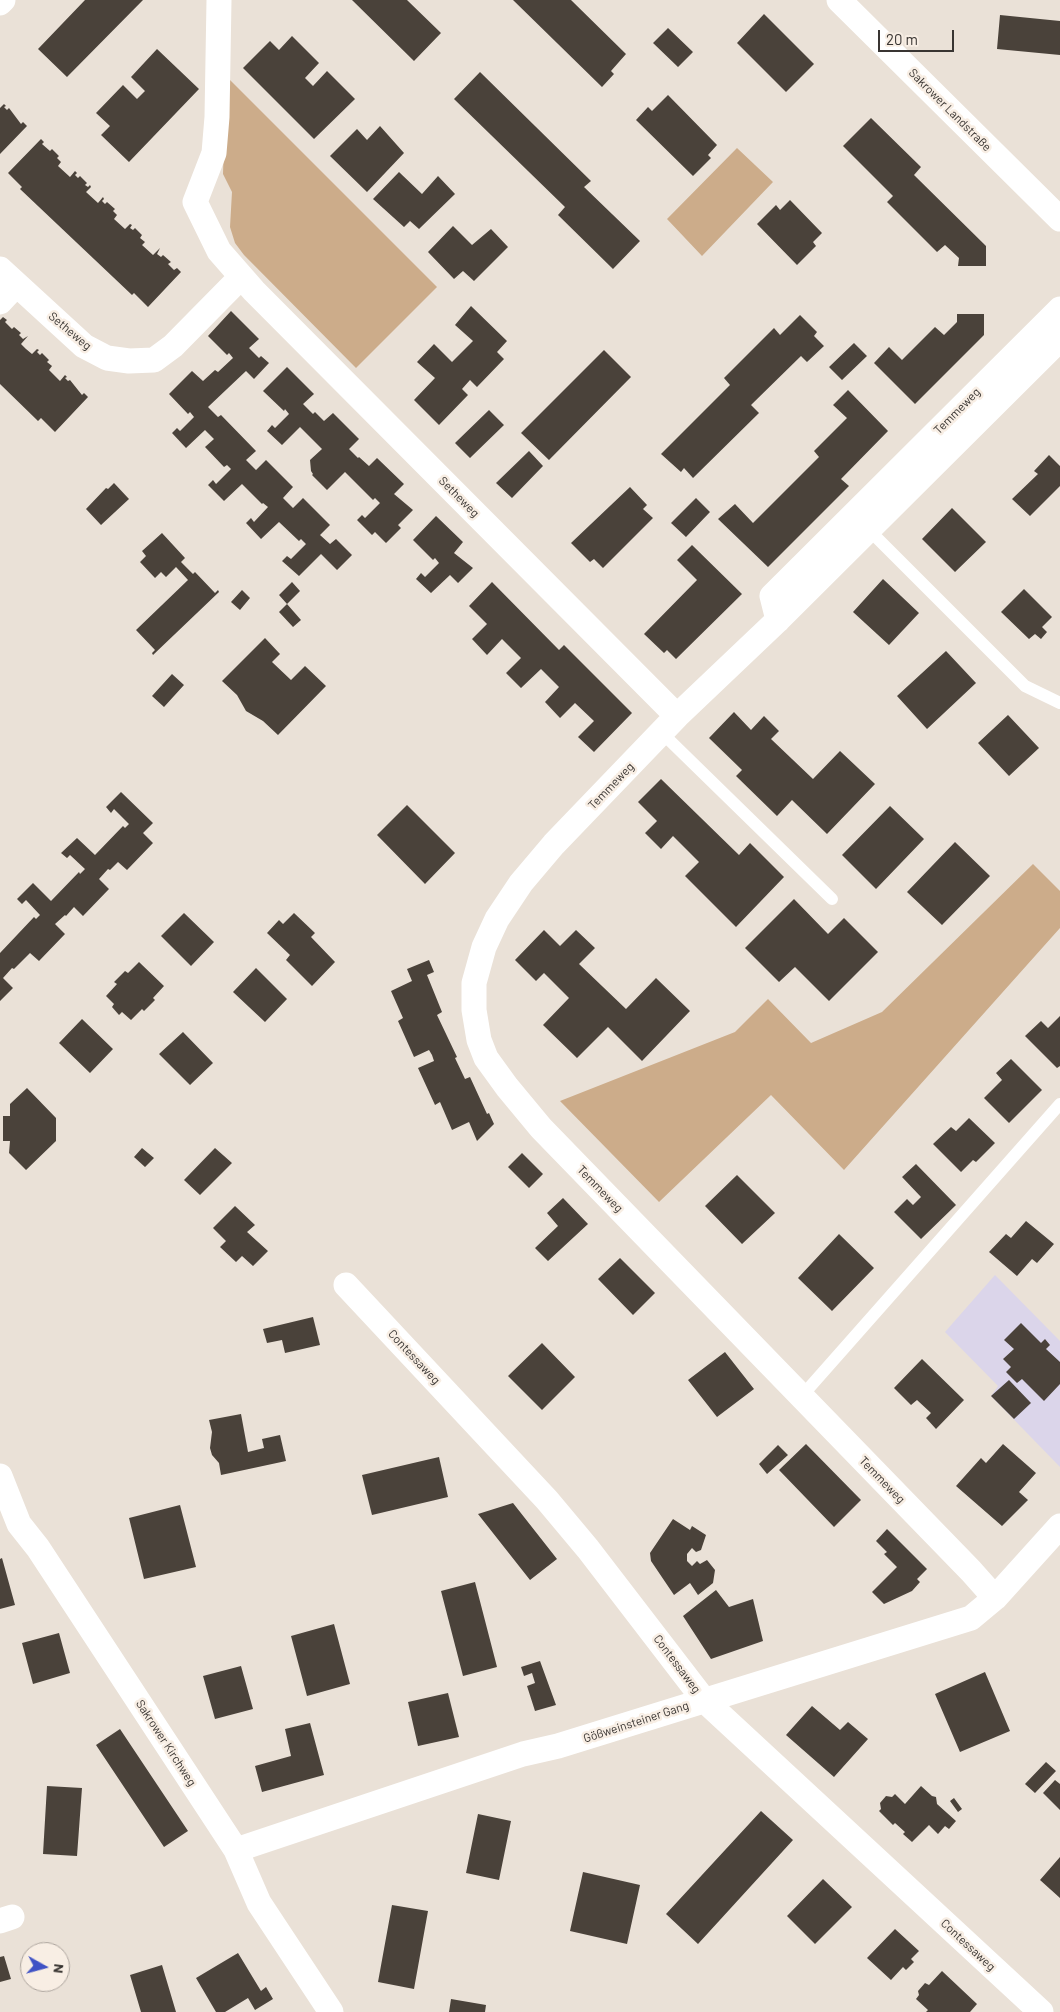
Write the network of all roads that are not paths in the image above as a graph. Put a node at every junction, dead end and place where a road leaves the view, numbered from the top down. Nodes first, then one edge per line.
1 (3, 0) edge
2 (219, 0) edge
3 (839, 0) edge
4 (0, 3) edge
5 (1060, 219) edge
6 (241, 277) junction
7 (5, 285) edge
8 (1060, 309) edge
9 (1060, 339) edge
10 (861, 522) junction
11 (1060, 703) edge
12 (670, 724) junction
13 (832, 899) dead end
14 (1060, 1104) edge
15 (346, 1285) dead end
16 (802, 1397) junction
17 (0, 1476) edge
18 (1060, 1526) edge
19 (9, 1528) edge
20 (995, 1598) junction
21 (704, 1700) junction
22 (236, 1850) junction
23 (331, 2012) edge
24 (1041, 2012) edge

1 - 4 street
2 - 6 street, Setheweg
3 - 5 street, Sakrower Landstraße
6 - 7 street, Setheweg
6 - 12 street, Setheweg
8 - 10 street, Temmeweg
9 - 10 street, Temmeweg
10 - 11 lane
10 - 12 street, Temmeweg
12 - 13 lane
12 - 16 street, Temmeweg
14 - 16 lane
15 - 21 street, Contessaweg
16 - 20 street, Temmeweg
17 - 19 street, Sakrower Kirchweg
18 - 20 street, Gößweinsteiner Gang
19 - 22 street, Sakrower Kirchweg
20 - 21 street, Gößweinsteiner Gang
21 - 22 street, Gößweinsteiner Gang
21 - 24 street, Contessaweg
22 - 23 street, Sakrower Kirchweg

